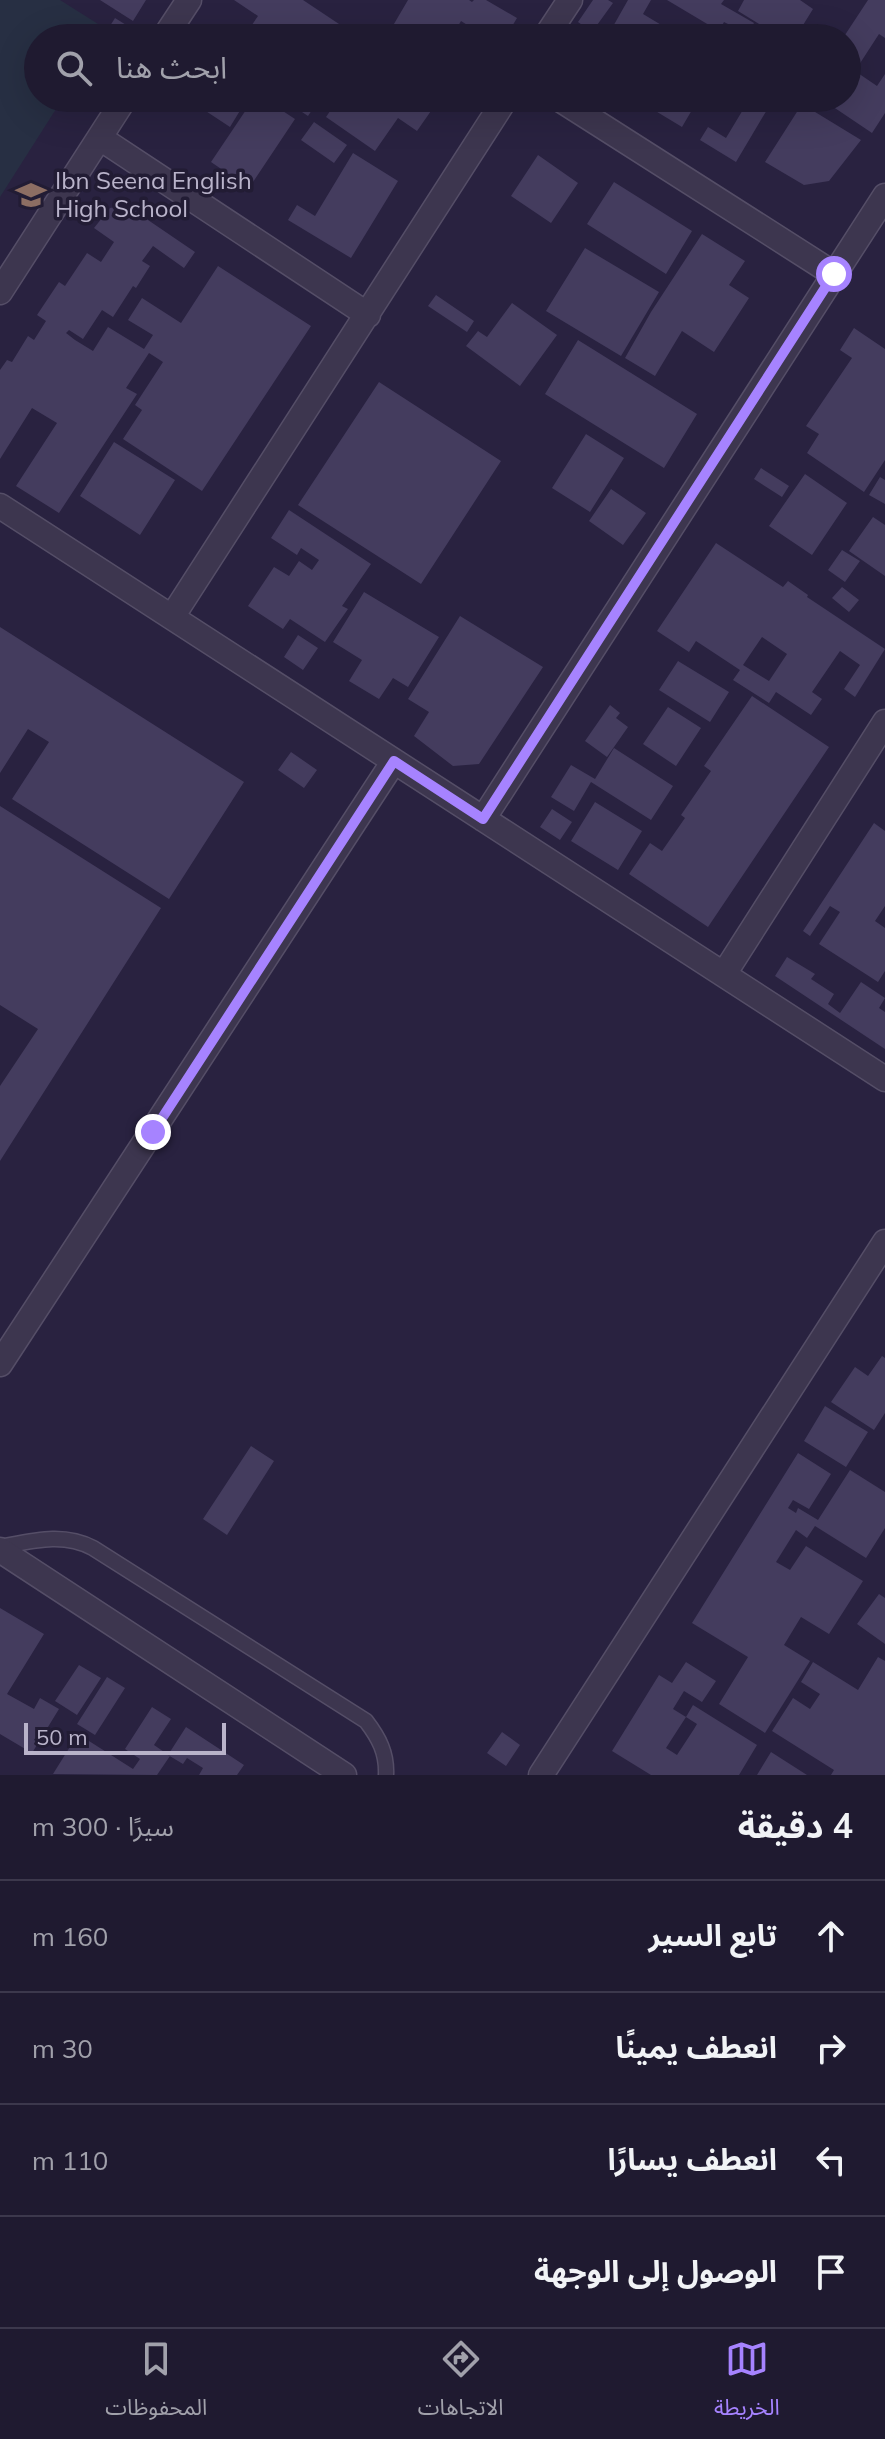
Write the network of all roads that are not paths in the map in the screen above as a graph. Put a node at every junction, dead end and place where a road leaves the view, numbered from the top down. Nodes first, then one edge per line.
1 (189, 0) edge
2 (570, 0) edge
3 (173, 24) edge
4 (554, 24) edge
5 (116, 112) edge
6 (497, 112) edge
7 (580, 112) edge
8 (100, 138) junction
9 (885, 196) edge
10 (834, 274) junction
11 (0, 292) edge
12 (368, 315) junction
13 (0, 506) edge
14 (172, 617) junction
15 (885, 722) edge
16 (394, 761) junction
17 (483, 819) junction
18 (724, 974) junction
19 (885, 1079) edge
20 (885, 1242) edge
21 (0, 1364) edge
22 (0, 1549) edge
23 (344, 1775) edge
24 (386, 1775) edge
25 (541, 1775) edge

1 - 3 street
2 - 4 street
5 - 8 street
6 - 12 street
7 - 10 street
8 - 11 street
8 - 12 street
9 - 10 street
10 - 17 street
12 - 14 street
13 - 14 street
14 - 16 street
15 - 18 street
16 - 17 street
16 - 21 street
17 - 18 street
18 - 19 street
20 - 25 street
22 - 23 street
22 - 24 lane

